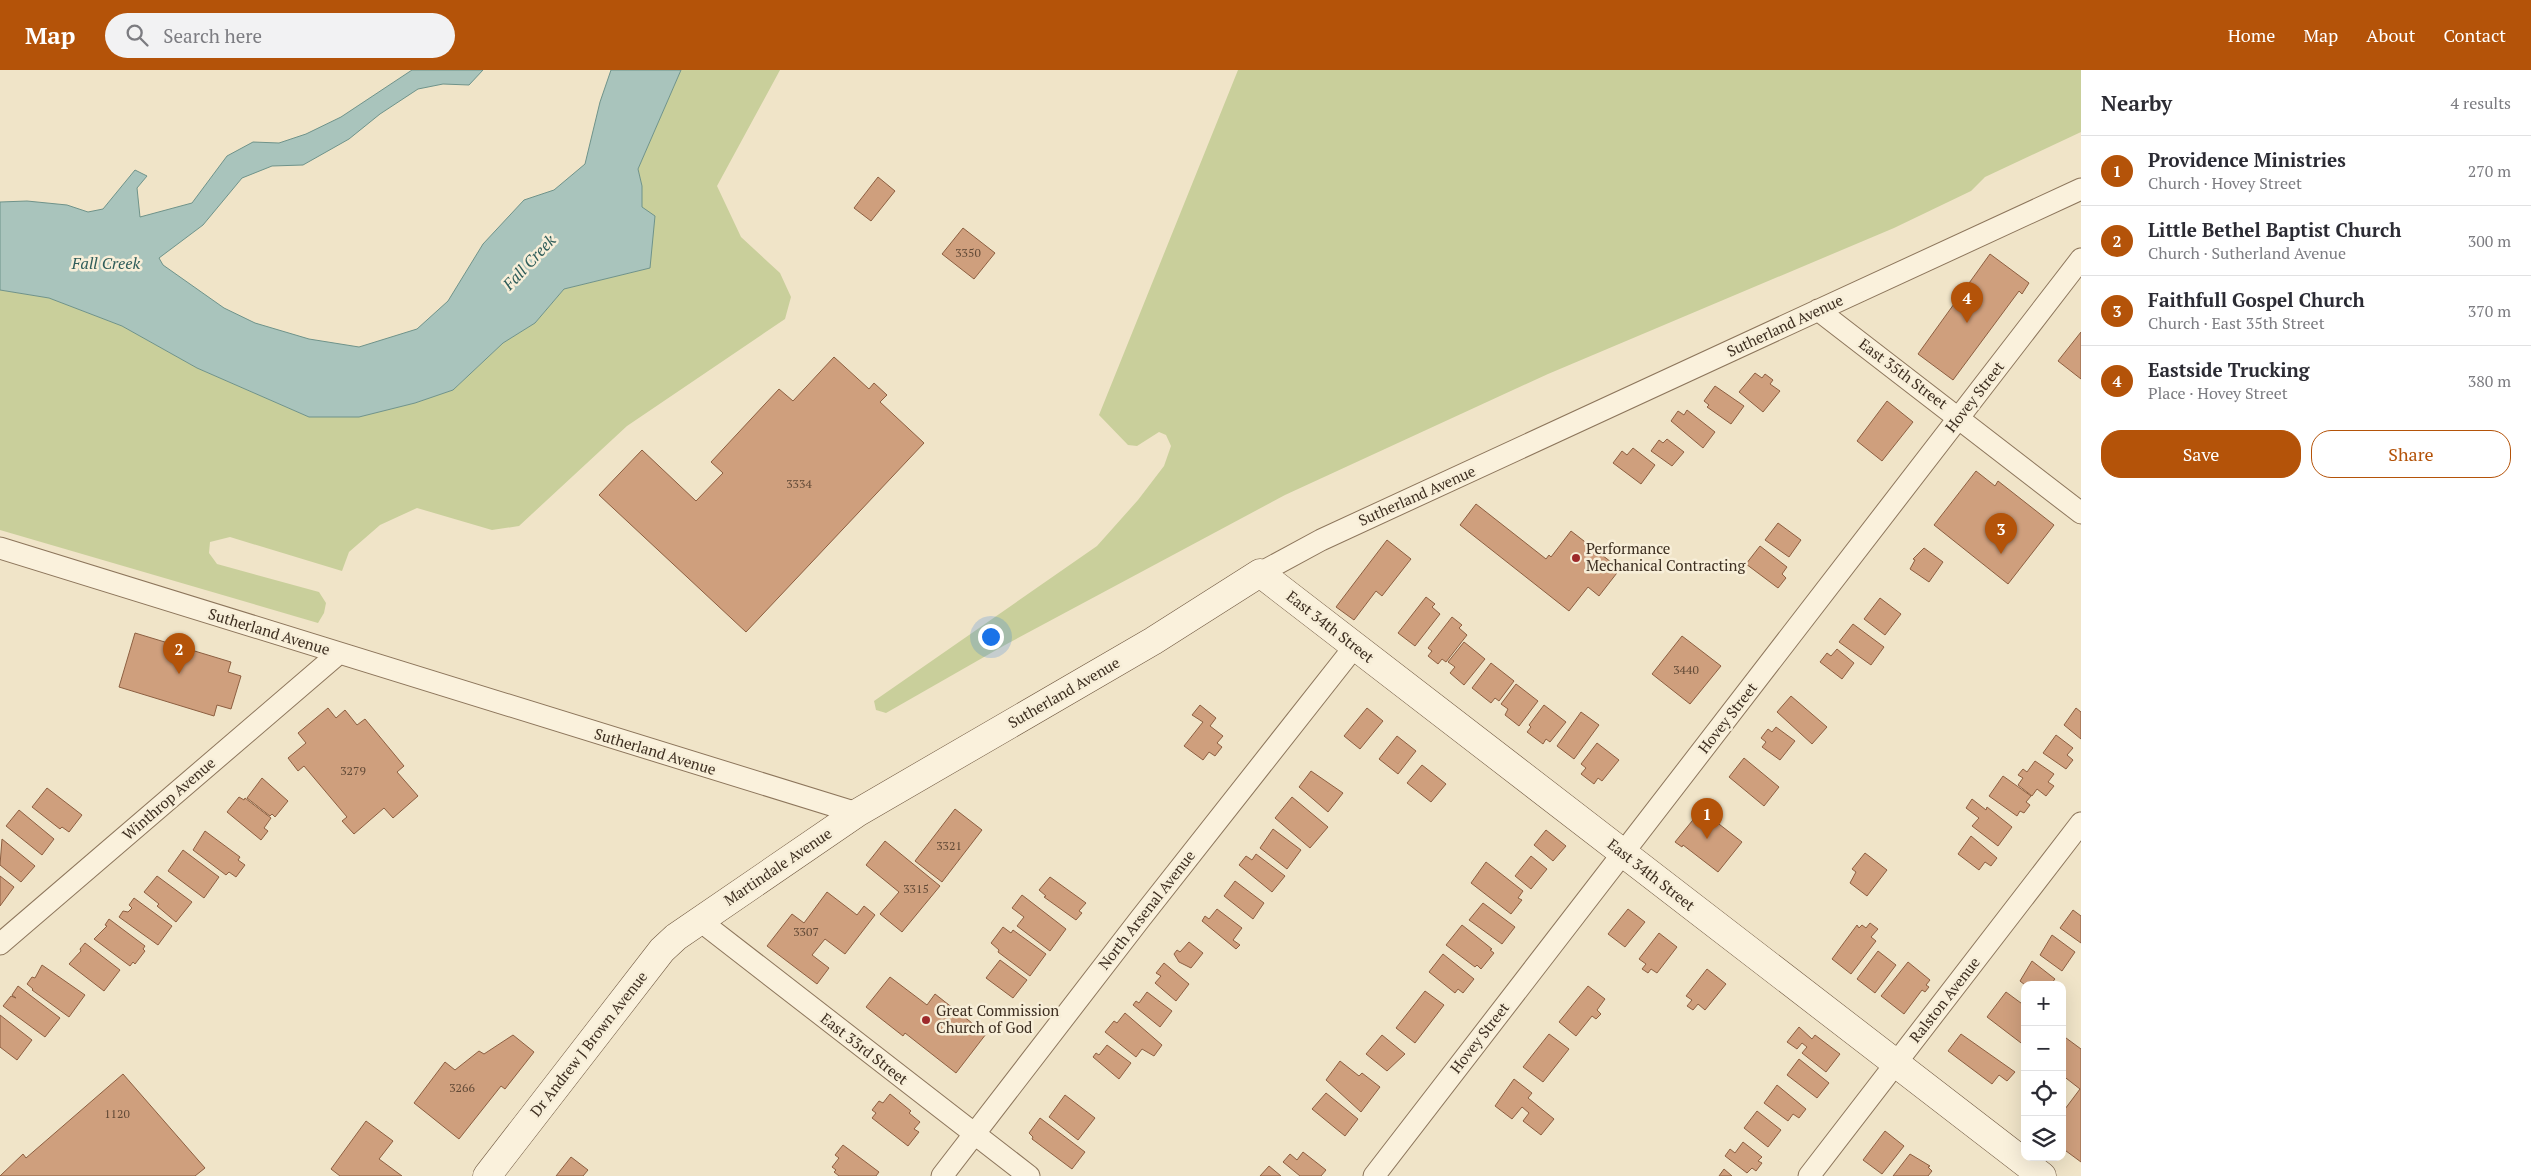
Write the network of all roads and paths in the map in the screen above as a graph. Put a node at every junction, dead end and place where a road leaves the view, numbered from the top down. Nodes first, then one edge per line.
1 (2081, 189) edge
2 (2081, 259) edge
3 (1818, 310) junction
4 (1959, 417) junction
5 (2081, 514) edge
6 (0, 548) edge
7 (1260, 573) junction
8 (1355, 646) junction
9 (338, 654) junction
10 (857, 813) junction
11 (2081, 823) edge
12 (1624, 853) junction
13 (699, 920) junction
14 (0, 944) edge
15 (1896, 1064) junction
16 (974, 1135) junction
17 (487, 1176) edge
18 (942, 1176) edge
19 (1029, 1176) edge
20 (1374, 1176) edge
21 (1808, 1176) edge
22 (2042, 1176) edge

1 - 3 street, Sutherland Avenue
2 - 4 street, Hovey Street
3 - 4 street, East 35th Street
3 - 7 street, Sutherland Avenue
4 - 5 street, East 35th Street
4 - 12 street, Hovey Street
6 - 9 street, Sutherland Avenue
7 - 8 main road, East 34th Street
7 - 10 main road, Sutherland Avenue
8 - 12 main road, East 34th Street
8 - 16 street, North Arsenal Avenue
9 - 10 street, Sutherland Avenue
9 - 14 street, Winthrop Avenue
10 - 13 main road, Martindale Avenue
11 - 15 street, Ralston Avenue
12 - 15 main road, East 34th Street
12 - 20 street, Hovey Street
13 - 16 street, East 33rd Street
13 - 17 main road, Dr Andrew J Brown Avenue
15 - 21 street, Ralston Avenue
15 - 22 main road, East 34th Street
16 - 18 street, North Arsenal Avenue
16 - 19 street, East 33rd Street

